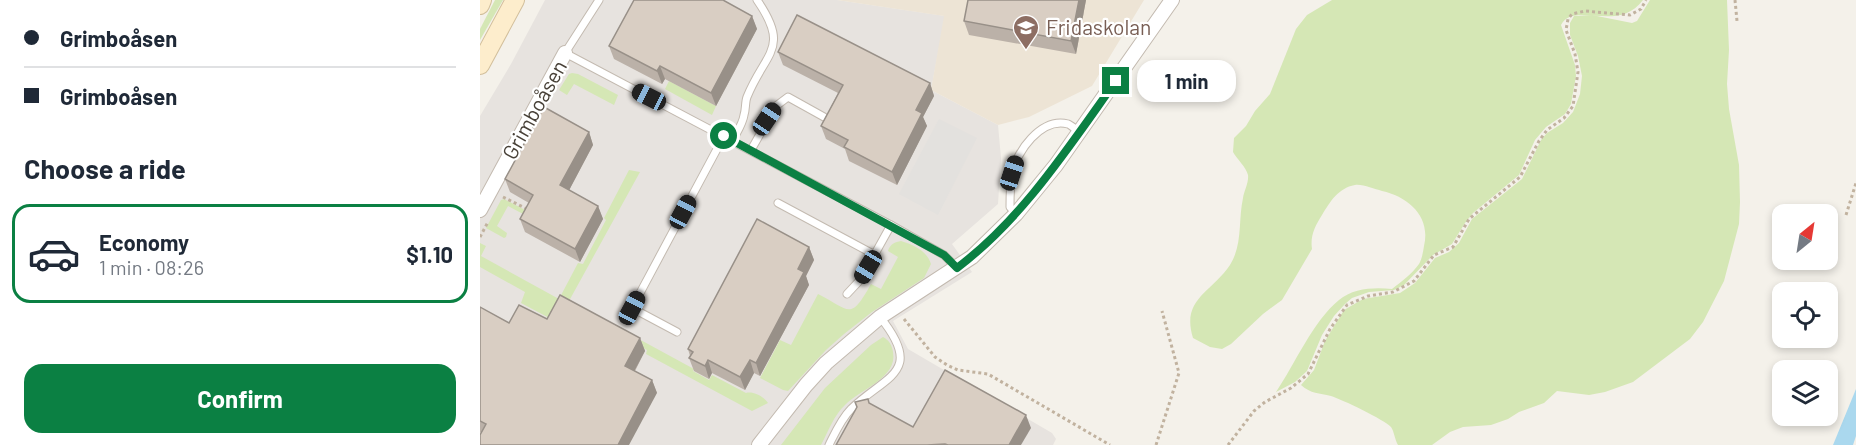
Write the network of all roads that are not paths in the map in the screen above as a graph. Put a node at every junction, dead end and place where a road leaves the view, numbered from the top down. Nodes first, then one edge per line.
1 (482, 0) edge
2 (515, 0) edge
3 (599, 0) edge
4 (757, 0) edge
5 (1172, 0) edge
6 (480, 4) edge
7 (565, 53) junction
8 (480, 65) edge
9 (824, 117) edge
10 (1080, 132) junction
11 (724, 136) junction
12 (733, 140) junction
13 (751, 150) junction
14 (778, 203) dead end
15 (480, 210) edge
16 (1016, 214) junction
17 (891, 225) junction
18 (875, 255) junction
19 (957, 268) junction
20 (847, 294) dead end
21 (880, 317) junction
22 (677, 332) dead end
23 (759, 445) edge
24 (829, 445) edge

1 - 6 main road
2 - 8 main road
3 - 7 lane
4 - 12 lane
5 - 10 street
7 - 11 lane, Grimboåsen
7 - 15 street, Grimboåsen
9 - 13 lane
10 - 16 street
10 - 16 lane
11 - 12 lane, Grimboåsen
11 - 22 lane
12 - 13 lane, Grimboåsen
13 - 17 lane, Grimboåsen
14 - 18 lane
16 - 19 street
17 - 18 lane
17 - 19 lane, Grimboåsen
18 - 20 lane
19 - 21 street
21 - 23 street
21 - 24 lane

